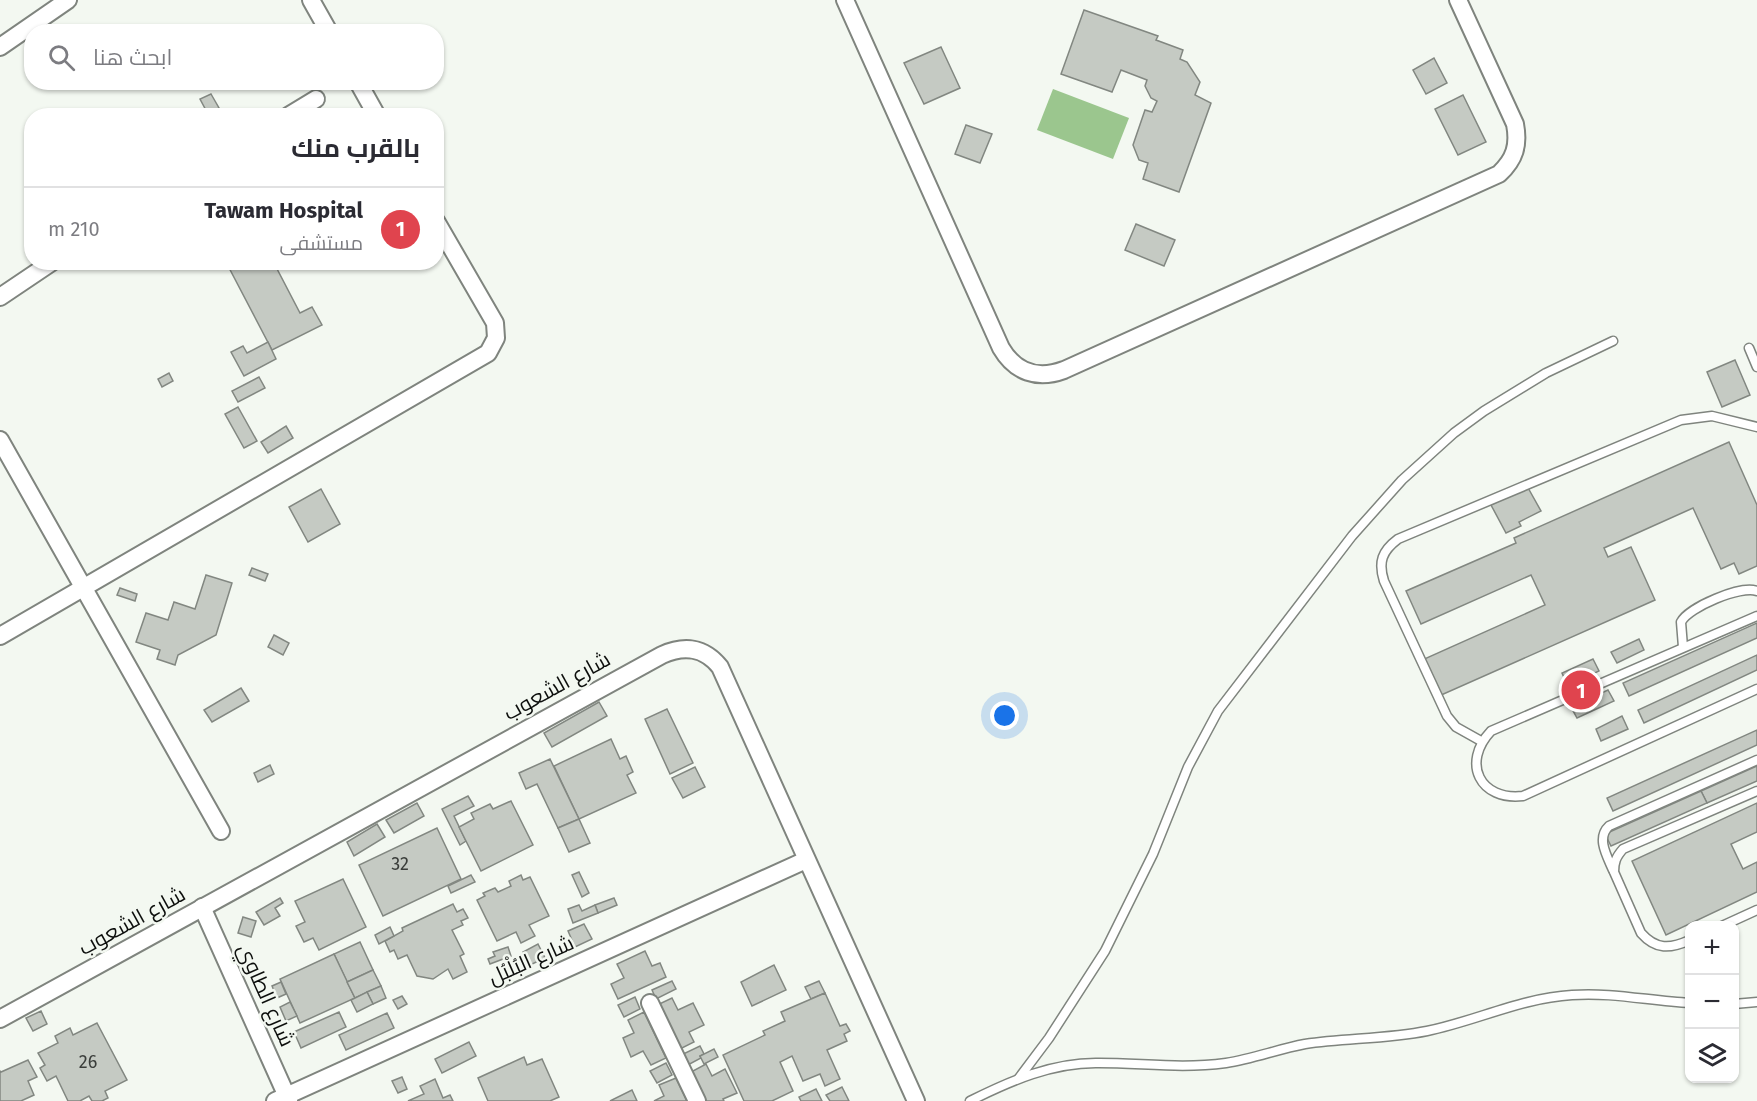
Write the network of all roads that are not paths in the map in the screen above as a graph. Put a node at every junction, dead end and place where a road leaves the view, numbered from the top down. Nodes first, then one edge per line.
1 (68, 0) edge
2 (311, 0) edge
3 (845, 0) edge
4 (1458, 0) edge
5 (33, 24) edge
6 (324, 24) edge
7 (24, 30) edge
8 (0, 47) edge
9 (362, 90) edge
10 (316, 99) dead end
11 (301, 108) edge
12 (372, 108) edge
13 (444, 235) edge
14 (40, 270) edge
15 (0, 297) edge
16 (1613, 341) dead end
17 (1749, 348) dead end
18 (1757, 367) edge
19 (1757, 427) edge
20 (0, 440) edge
21 (84, 587) junction
22 (1757, 591) edge
23 (1757, 616) edge
24 (0, 636) edge
25 (1683, 647) junction
26 (1757, 689) edge
27 (1481, 741) junction
28 (1757, 760) edge
29 (1757, 791) edge
30 (221, 831) dead end
31 (806, 860) junction
32 (1614, 872) junction
33 (202, 907) junction
34 (1757, 910) edge
35 (1733, 921) edge
36 (1685, 941) edge
37 (1757, 1002) edge
38 (650, 1003) dead end
39 (1685, 1003) edge
40 (1739, 1004) edge
41 (0, 1019) edge
42 (1019, 1078) junction
43 (284, 1099) edge
44 (697, 1101) edge
45 (915, 1101) edge
46 (970, 1101) edge

1 - 5 street
2 - 6 street
3 - 4 street
7 - 8 street
9 - 12 street
10 - 11 street
13 - 21 street
14 - 15 street
16 - 42 lane
17 - 18 lane
19 - 27 lane
20 - 21 street
21 - 24 street
21 - 30 street
22 - 25 lane
23 - 25 lane
25 - 27 lane
26 - 27 lane
28 - 32 lane
29 - 32 lane
31 - 33 street, شارع الشعوب
31 - 43 street, شارع البُلْبُل
31 - 45 street, شارع الشعوب
32 - 36 lane
33 - 41 street, شارع الشعوب
33 - 43 street, شارع الطاوي
34 - 35 lane
37 - 40 lane
38 - 44 street
39 - 42 lane
42 - 46 lane

